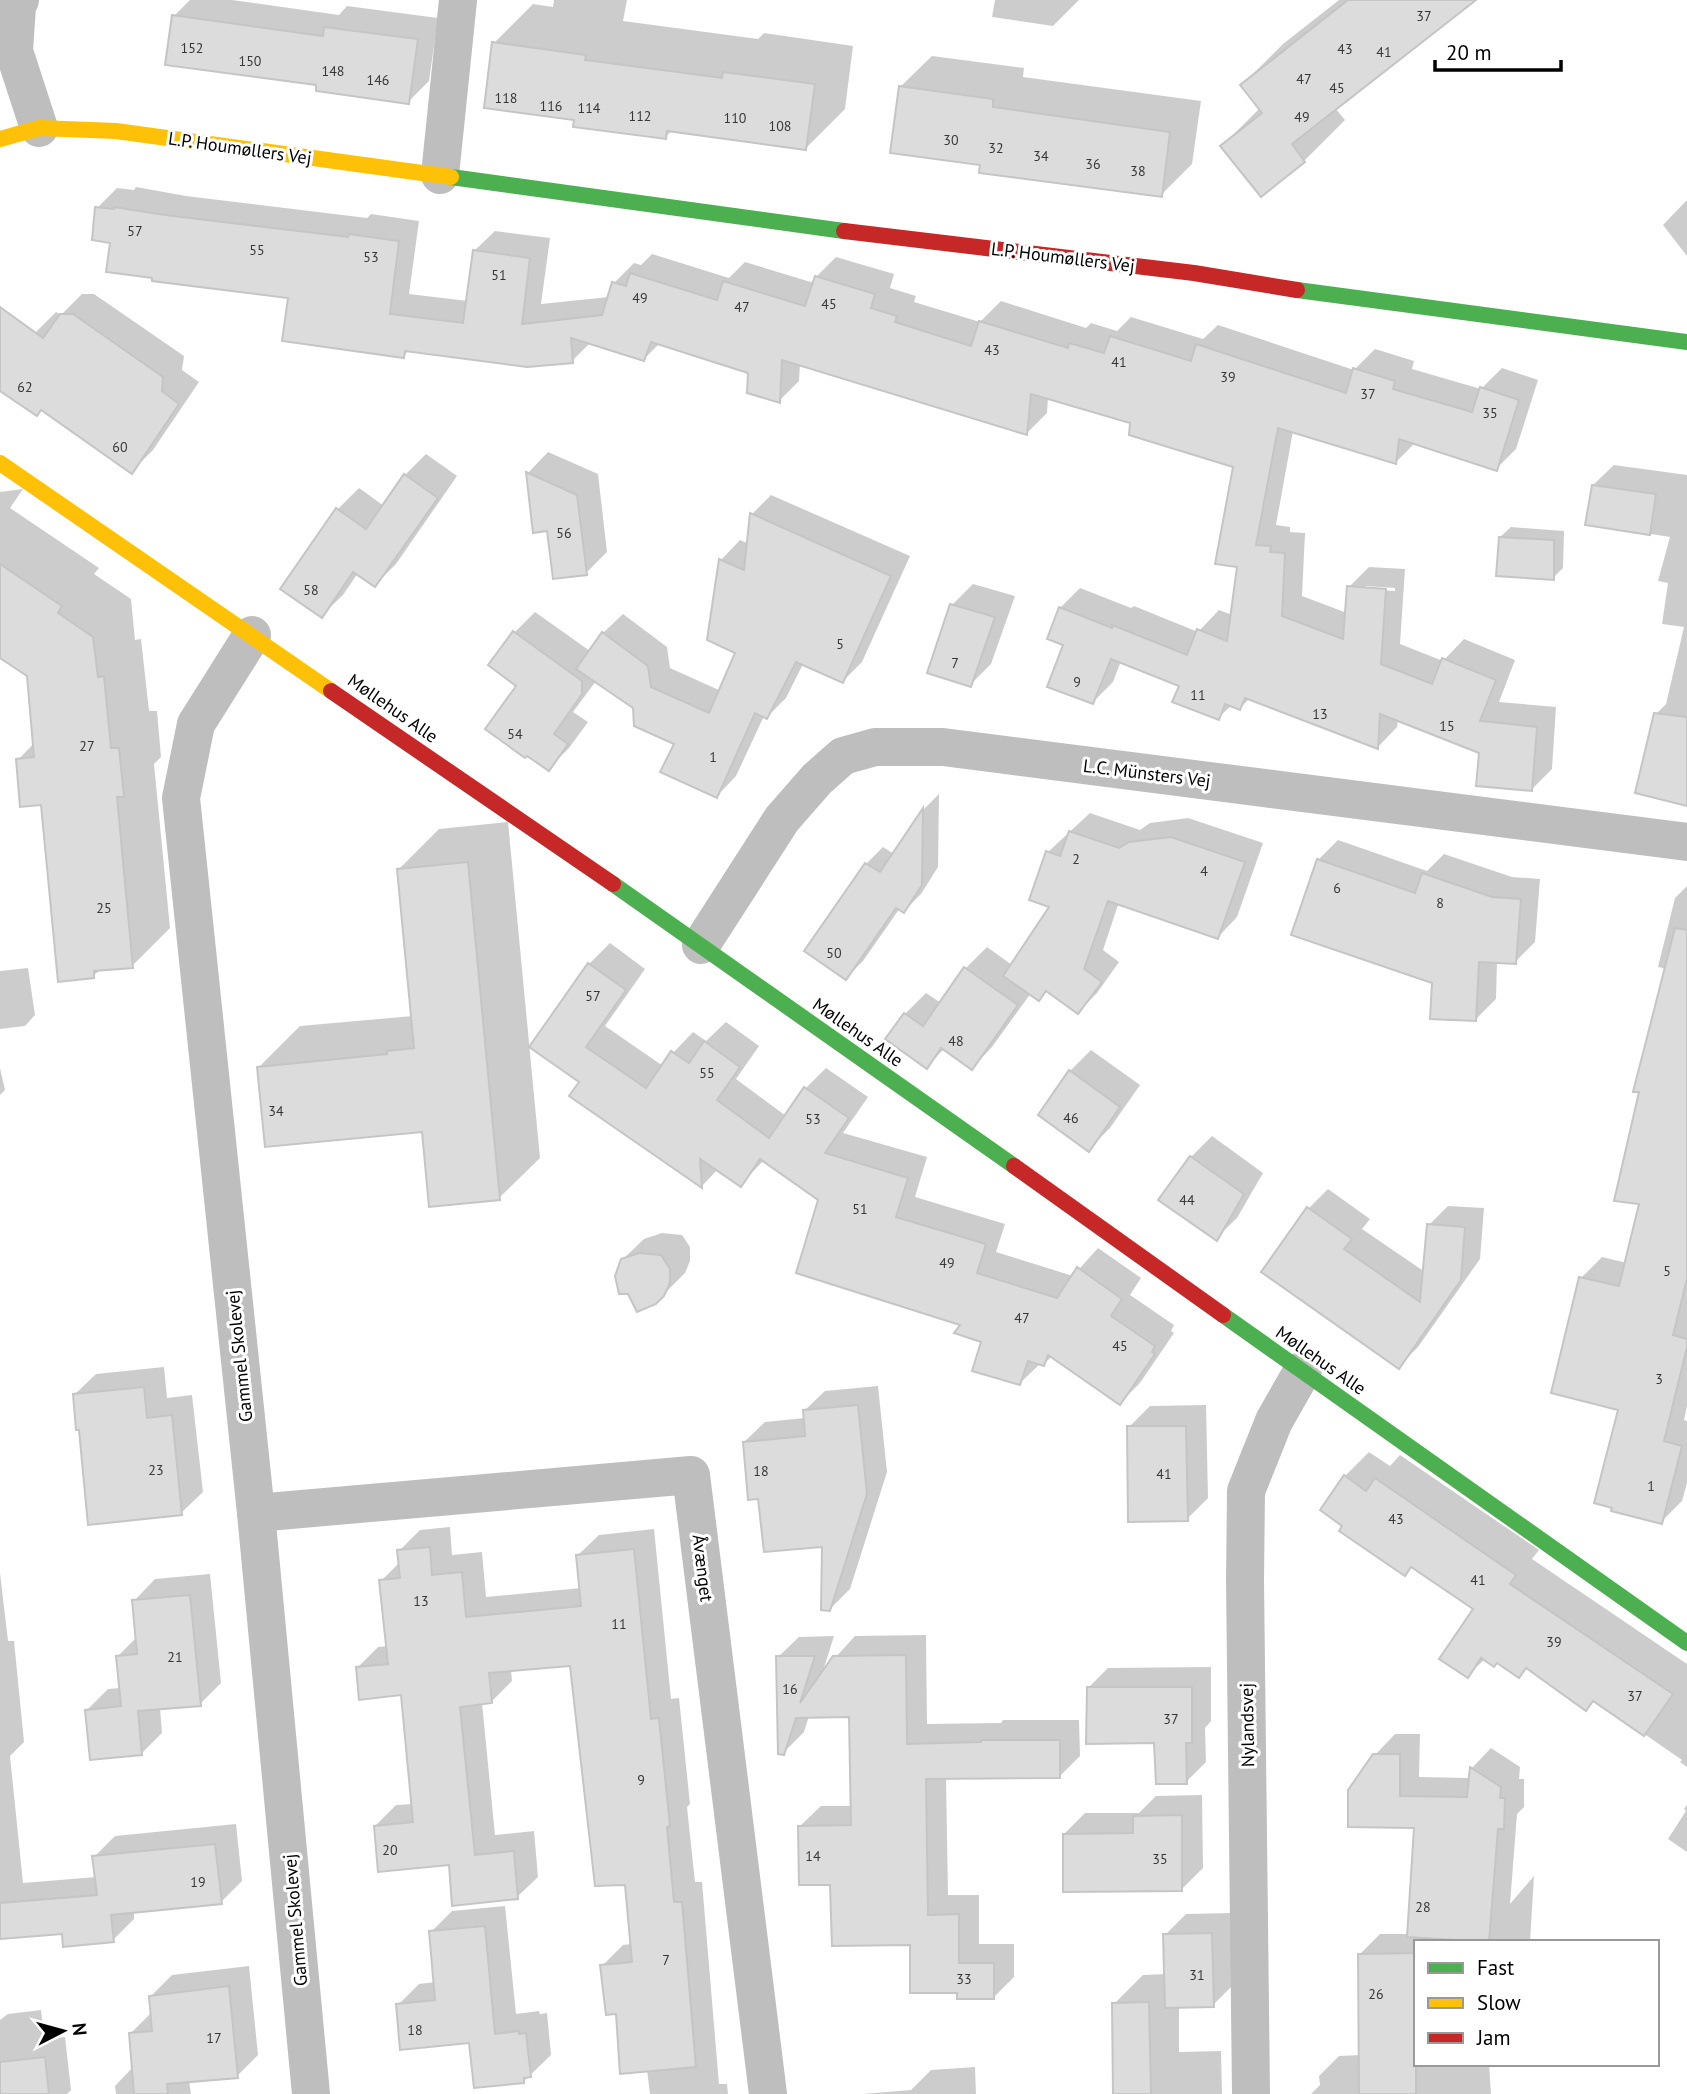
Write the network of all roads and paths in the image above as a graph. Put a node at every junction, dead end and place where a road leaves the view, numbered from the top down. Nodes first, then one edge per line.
1 (20, 0) edge
2 (458, 0) edge
3 (39, 128) junction
4 (0, 139) edge
5 (440, 175) junction
6 (1687, 342) edge
7 (0, 463) edge
8 (252, 635) junction
9 (1687, 842) edge
10 (701, 945) junction
11 (1303, 1370) junction
12 (256, 1513) junction
13 (1685, 1636) edge
14 (311, 2094) edge
15 (768, 2094) edge
16 (1251, 2094) edge

1 - 3 street
2 - 5 street
3 - 4 street, L.P. Houmøllers Vej
3 - 5 street, L.P. Houmøllers Vej
5 - 6 street, L.P. Houmøllers Vej
7 - 8 street, Møllehus Alle
8 - 10 street, Møllehus Alle
8 - 12 street, Gammel Skolevej
9 - 10 street, L.C. Münsters Vej
10 - 11 street, Møllehus Alle
11 - 13 street, Møllehus Alle
11 - 16 street, Nylandsvej
12 - 14 street, Gammel Skolevej
12 - 15 street, Åvænget

